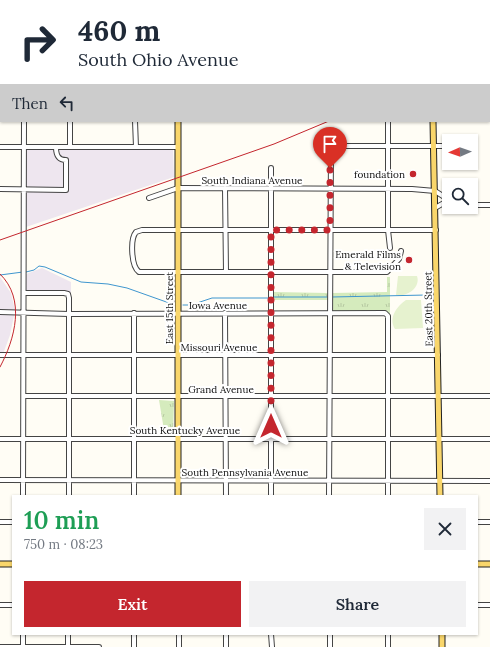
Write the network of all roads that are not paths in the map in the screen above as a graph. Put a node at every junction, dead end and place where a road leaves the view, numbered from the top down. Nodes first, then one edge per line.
1 (24, 122) edge
2 (70, 122) edge
3 (135, 122) edge
4 (178, 122) edge
5 (388, 122) edge
6 (433, 122) edge
7 (70, 146) junction
8 (434, 146) junction
9 (442, 146) edge
10 (0, 147) edge
11 (24, 147) junction
12 (56, 147) junction
13 (136, 147) junction
14 (178, 147) junction
15 (389, 147) junction
16 (271, 168) dead end
17 (178, 188) junction
18 (226, 188) junction
19 (271, 188) junction
20 (0, 189) edge
21 (24, 189) junction
22 (330, 189) junction
23 (389, 189) junction
24 (435, 191) junction
25 (442, 196) edge
26 (150, 198) dead end
27 (442, 204) edge
28 (478, 205) edge
29 (490, 205) edge
30 (435, 208) junction
31 (178, 230) junction
32 (226, 230) junction
33 (271, 230) junction
34 (330, 230) junction
35 (388, 230) junction
36 (436, 230) junction
37 (390, 248) dead end
38 (401, 251) dead end
39 (178, 272) junction
40 (226, 272) junction
41 (271, 272) junction
42 (330, 272) junction
43 (24, 293) junction
44 (0, 312) edge
45 (134, 313) junction
46 (178, 313) junction
47 (225, 313) junction
48 (271, 313) junction
49 (330, 313) junction
50 (24, 314) junction
51 (69, 314) junction
52 (271, 354) junction
53 (0, 355) edge
54 (24, 355) junction
55 (69, 355) junction
56 (134, 355) junction
57 (178, 355) junction
58 (226, 355) junction
59 (330, 355) junction
60 (388, 355) junction
61 (438, 355) junction
62 (24, 396) junction
63 (271, 396) junction
64 (490, 396) edge
65 (69, 397) junction
66 (135, 397) junction
67 (178, 397) junction
68 (226, 397) junction
69 (330, 397) junction
70 (388, 397) junction
71 (439, 397) junction
72 (69, 438) junction
73 (178, 438) junction
74 (225, 438) junction
75 (271, 438) junction
76 (330, 438) junction
77 (388, 438) junction
78 (490, 438) edge
79 (0, 439) edge
80 (24, 439) junction
81 (134, 439) junction
82 (440, 439) junction
83 (0, 480) edge
84 (23, 480) junction
85 (69, 480) junction
86 (134, 480) junction
87 (178, 480) junction
88 (225, 480) junction
89 (271, 480) junction
90 (329, 480) junction
91 (388, 480) junction
92 (440, 480) junction
93 (490, 481) edge
94 (23, 495) edge
95 (69, 495) edge
96 (134, 495) edge
97 (178, 495) edge
98 (226, 495) edge
99 (271, 495) edge
100 (329, 495) edge
101 (388, 495) edge
102 (440, 495) edge
103 (0, 522) edge
104 (12, 522) edge
105 (478, 522) edge
106 (490, 522) edge
107 (0, 564) edge
108 (12, 564) edge
109 (478, 564) edge
110 (490, 564) edge
111 (0, 605) edge
112 (12, 605) edge
113 (478, 605) edge
114 (490, 605) edge
115 (23, 635) edge
116 (68, 635) edge
117 (134, 635) edge
118 (179, 635) edge
119 (226, 635) edge
120 (272, 635) edge
121 (330, 635) edge
122 (388, 635) edge
123 (442, 635) edge
124 (0, 647) edge
125 (23, 647) edge
126 (68, 647) edge
127 (99, 647) edge
128 (134, 647) edge
129 (179, 647) edge
130 (226, 647) edge
131 (272, 647) edge
132 (330, 647) edge
133 (388, 647) edge
134 (442, 647) edge

1 - 11 street
2 - 7 street
3 - 13 street
4 - 14 main road, East 15th Street
5 - 15 street
6 - 8 main road, East 20th Street
7 - 12 street
7 - 13 street
8 - 9 street
8 - 15 street
8 - 24 main road, East 20th Street
10 - 11 street
11 - 12 street
11 - 21 street
12 - 21 street
13 - 14 street
14 - 17 main road, East 15th Street
15 - 22 street
15 - 23 street
16 - 19 street
17 - 18 street, South Indiana Avenue
17 - 26 street, South Indiana Avenue
17 - 31 main road, East 15th Street
18 - 19 street, South Indiana Avenue
18 - 32 street
19 - 22 street, South Indiana Avenue
19 - 33 street
20 - 21 street
21 - 43 street
22 - 23 street, South Indiana Avenue
22 - 34 street
23 - 24 street, South Indiana Avenue
23 - 35 street
24 - 25 street, South Indiana Avenue
24 - 30 main road, East 20th Street
27 - 30 street
28 - 29 street
30 - 36 main road, East 20th Street
31 - 32 street
31 - 39 main road, East 15th Street
31 - 39 street
32 - 33 street
32 - 40 street
33 - 34 street
33 - 41 street
34 - 35 street
34 - 42 street
35 - 36 street
35 - 37 street
36 - 61 main road, East 20th Street
38 - 42 street
39 - 40 street
39 - 46 main road, East 15th Street
40 - 41 street
41 - 42 street
41 - 48 street
42 - 49 street
43 - 50 street
43 - 51 street
44 - 50 street, Iowa Avenue
45 - 46 street, Iowa Avenue
45 - 51 street, Iowa Avenue
45 - 56 street
46 - 47 street, Iowa Avenue
46 - 57 main road, East 15th Street
47 - 48 street, Iowa Avenue
47 - 58 street
48 - 49 street, Iowa Avenue
48 - 52 street
49 - 59 street
49 - 60 street, Iowa Avenue
50 - 51 street, Iowa Avenue
50 - 54 street
51 - 55 street
52 - 58 street, Missouri Avenue
52 - 59 street, Missouri Avenue
52 - 63 street
53 - 54 street, Missouri Avenue
54 - 55 street, Missouri Avenue
54 - 62 street
55 - 56 street, Missouri Avenue
55 - 65 street
56 - 57 street, Missouri Avenue
56 - 66 street
57 - 58 street, Missouri Avenue
57 - 67 main road, East 15th Street
58 - 68 street
59 - 60 street, Missouri Avenue
59 - 69 street
60 - 61 street, Missouri Avenue
60 - 70 street
61 - 71 main road, East 20th Street
62 - 65 street, Grand Avenue
62 - 80 street
63 - 68 street, Grand Avenue
63 - 69 street, Grand Avenue
63 - 75 street
64 - 71 street, Grand Avenue
65 - 66 street, Grand Avenue
65 - 72 street
66 - 67 street, Grand Avenue
66 - 81 street
67 - 68 street, Grand Avenue
67 - 73 main road, East 15th Street
68 - 74 street
69 - 70 street, Grand Avenue
69 - 76 street
70 - 71 street, Grand Avenue
70 - 77 street
71 - 82 main road, East 20th Street
72 - 80 street, South Kentucky Avenue
72 - 81 street, South Kentucky Avenue
72 - 85 street
73 - 74 street, South Kentucky Avenue
73 - 81 street, South Kentucky Avenue
73 - 87 main road, East 15th Street
74 - 75 street, South Kentucky Avenue
74 - 88 street
75 - 76 street, South Kentucky Avenue
75 - 89 street
76 - 77 street, South Kentucky Avenue
76 - 90 street
77 - 82 street, South Kentucky Avenue
77 - 91 street
78 - 82 street, South Kentucky Avenue
79 - 80 street, South Kentucky Avenue
80 - 84 street
81 - 86 street
82 - 92 main road, East 20th Street
83 - 84 street, South Pennsylvania Avenue
84 - 85 street, South Pennsylvania Avenue
84 - 94 street
85 - 86 street, South Pennsylvania Avenue
85 - 95 street
86 - 87 street, South Pennsylvania Avenue
86 - 96 street
87 - 88 street, South Pennsylvania Avenue
87 - 97 main road, East 15th Street
88 - 89 street, South Pennsylvania Avenue
88 - 98 street
89 - 90 street, South Pennsylvania Avenue
89 - 99 street
90 - 91 street, South Pennsylvania Avenue
90 - 100 street
91 - 92 street, South Pennsylvania Avenue
91 - 101 street
92 - 93 street, South Pennsylvania Avenue
92 - 102 main road, East 20th Street
103 - 104 street
105 - 106 street
107 - 108 main road
109 - 110 main road
111 - 112 street
113 - 114 street
115 - 125 street
116 - 126 street
117 - 128 street
118 - 129 street
119 - 130 street
120 - 131 street
121 - 132 street
122 - 133 street
123 - 134 main road
124 - 125 street
125 - 126 street
126 - 127 street

